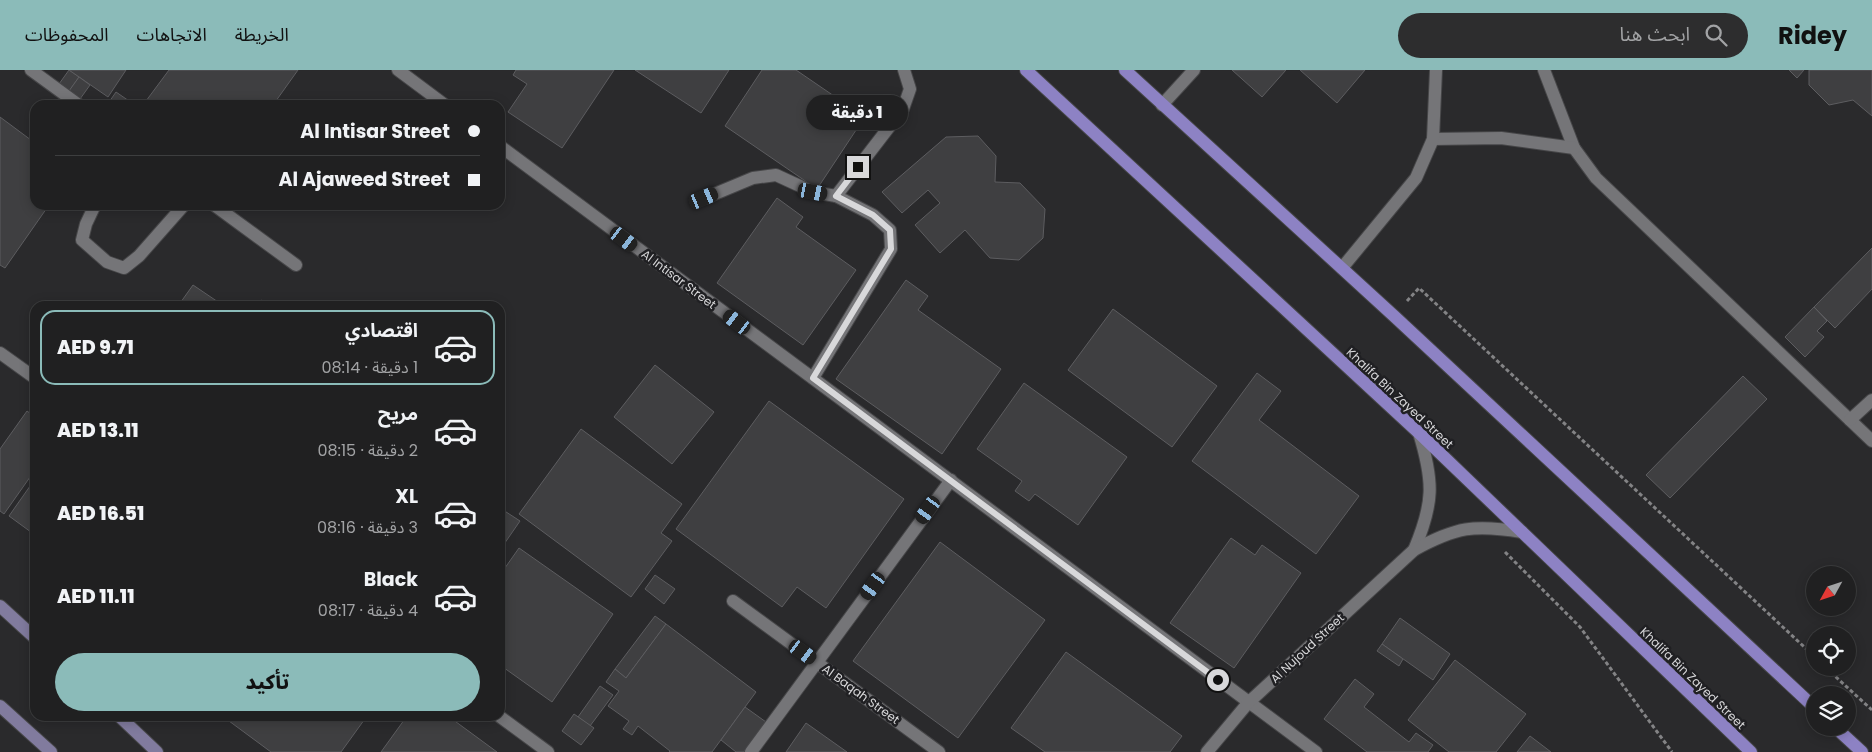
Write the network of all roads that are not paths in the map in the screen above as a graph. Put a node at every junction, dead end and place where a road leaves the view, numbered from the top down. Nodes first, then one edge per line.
1 (31, 70) edge
2 (398, 70) edge
3 (904, 70) edge
4 (1026, 70) edge
5 (1125, 70) edge
6 (1194, 70) edge
7 (1436, 70) edge
8 (1544, 70) edge
9 (72, 100) edge
10 (438, 100) edge
11 (1162, 105) junction
12 (1433, 139) junction
13 (1574, 148) junction
14 (505, 150) edge
15 (836, 196) junction
16 (704, 198) dead end
17 (93, 210) edge
18 (180, 210) edge
19 (221, 210) edge
20 (296, 265) dead end
21 (1342, 268) junction
22 (0, 353) edge
23 (30, 374) edge
24 (813, 378) junction
25 (1872, 400) edge
26 (1850, 420) junction
27 (1419, 433) junction
28 (1872, 440) edge
29 (951, 480) junction
30 (1522, 532) junction
31 (1414, 550) junction
32 (733, 601) dead end
33 (0, 606) edge
34 (30, 633) edge
35 (817, 662) junction
36 (1806, 700) edge
37 (1248, 703) junction
38 (0, 706) edge
39 (505, 720) edge
40 (123, 721) edge
41 (1845, 736) edge
42 (51, 752) edge
43 (157, 752) edge
44 (548, 752) edge
45 (751, 752) edge
46 (939, 752) edge
47 (1207, 752) edge
48 (1316, 752) edge
49 (1751, 752) edge
50 (1862, 752) edge

1 - 9 street
2 - 10 street
3 - 15 street
4 - 27 main road, Khalifa Bin Zayed Street
5 - 11 main road
6 - 11 street
7 - 12 street
8 - 13 street
11 - 21 main road
12 - 13 street
12 - 21 street
13 - 26 street
14 - 24 street, Al Intisar Street
15 - 16 street
15 - 24 street
17 - 18 street
19 - 20 street
21 - 36 main road
22 - 23 street
24 - 29 street, Al Intisar Street
25 - 26 street
26 - 28 street
27 - 30 main road, Khalifa Bin Zayed Street
27 - 31 street, Al Nujoud Street
29 - 35 street
29 - 37 street, Al Intisar Street
30 - 31 street, Al Nujoud Street
30 - 49 main road, Khalifa Bin Zayed Street
31 - 37 street, Al Nujoud Street
32 - 35 street, Al Baqah Street
33 - 34 main road
35 - 45 street
35 - 46 street, Al Baqah Street
37 - 47 street, Al Nujoud Street
37 - 48 street, Al Intisar Street
38 - 42 main road
39 - 44 street
40 - 43 main road
41 - 50 main road

